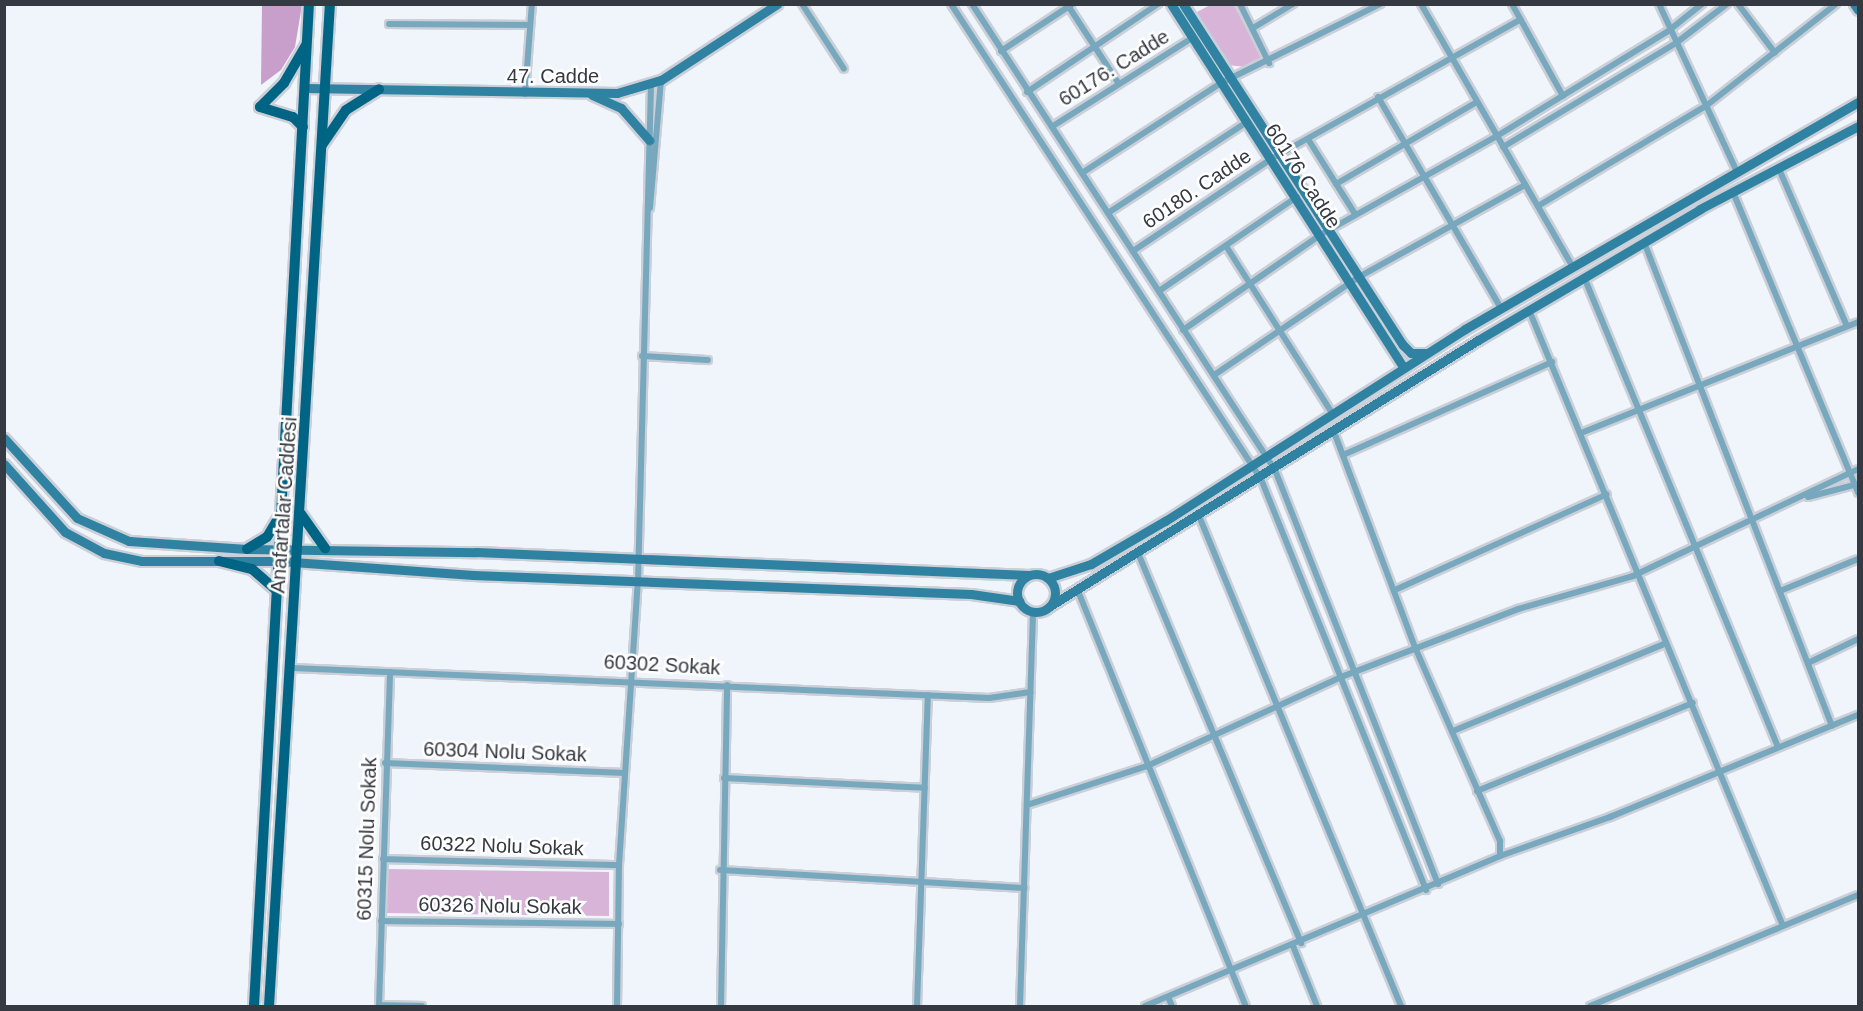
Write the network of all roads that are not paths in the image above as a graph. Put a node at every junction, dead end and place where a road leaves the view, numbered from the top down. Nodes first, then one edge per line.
1 (309, 4) edge
2 (330, 4) edge
3 (532, 4) edge
4 (777, 4) edge
5 (802, 4) edge
6 (951, 4) edge
7 (1158, 4) edge
8 (1171, 4) edge
9 (1240, 4) edge
10 (1293, 4) edge
11 (1380, 4) edge
12 (1421, 4) edge
13 (1512, 4) edge
14 (1659, 4) edge
15 (1702, 4) edge
16 (1727, 4) edge
17 (1738, 4) edge
18 (1836, 4) edge
19 (1854, 4) edge
20 (974, 5) edge
21 (1069, 5) edge
22 (1188, 6) edge
23 (1858, 10) edge
24 (1177, 15) junction
25 (1520, 20) junction
26 (389, 24) dead end
27 (530, 25) junction
28 (1253, 28) junction
29 (1672, 28) junction
30 (1192, 38) junction
31 (1676, 43) junction
32 (306, 45) junction
33 (1096, 47) junction
34 (1001, 51) junction
35 (1775, 53) junction
36 (1450, 55) junction
37 (1269, 63) junction
38 (844, 69) dead end
39 (1231, 78) junction
40 (660, 80) junction
41 (1221, 83) junction
42 (1119, 84) junction
43 (651, 85) junction
44 (325, 87) junction
45 (305, 88) junction
46 (379, 89) junction
47 (1027, 92) junction
48 (590, 94) junction
49 (525, 95) junction
50 (1563, 96) junction
51 (1378, 97) junction
52 (1477, 102) junction
53 (1858, 102) edge
54 (1706, 106) junction
55 (1247, 122) junction
56 (1053, 126) junction
57 (1858, 126) edge
58 (303, 127) junction
59 (1497, 136) junction
60 (1308, 139) junction
61 (649, 140) junction
62 (1404, 142) junction
63 (322, 146) junction
64 (1503, 147) junction
65 (1276, 157) junction
66 (1779, 169) junction
67 (1082, 172) junction
68 (1737, 172) junction
69 (1423, 177) junction
70 (1336, 184) junction
71 (1525, 185) junction
72 (1733, 192) junction
73 (1297, 196) junction
74 (1538, 206) junction
75 (650, 208) junction
76 (1108, 213) junction
77 (1355, 214) junction
78 (1449, 225) junction
79 (1330, 232) junction
80 (1320, 235) junction
81 (1644, 242) junction
82 (1226, 246) junction
83 (1133, 251) junction
84 (1573, 267) junction
85 (1359, 278) junction
86 (1584, 278) junction
87 (1249, 284) junction
88 (1351, 286) junction
89 (1159, 291) junction
90 (1501, 308) junction
91 (1529, 309) junction
92 (1858, 322) edge
93 (1847, 326) junction
94 (1183, 330) junction
95 (1279, 331) junction
96 (1796, 346) junction
97 (1428, 353) junction
98 (642, 356) junction
99 (708, 360) dead end
100 (1552, 362) junction
101 (1404, 368) junction
102 (1214, 375) junction
103 (1700, 386) junction
104 (1639, 411) junction
105 (1332, 413) junction
106 (1334, 432) junction
107 (1581, 433) junction
108 (4, 438) edge
109 (1266, 454) junction
110 (1343, 455) junction
111 (4, 464) edge
112 (1251, 465) junction
113 (1858, 469) edge
114 (1275, 470) junction
115 (1849, 473) junction
116 (1261, 479) junction
117 (1857, 484) edge
118 (1858, 493) edge
119 (1608, 494) junction
120 (1808, 497) junction
121 (282, 509) junction
122 (301, 513) junction
123 (1199, 516) junction
124 (1753, 524) junction
125 (325, 548) junction
126 (1696, 548) junction
127 (247, 549) junction
128 (299, 549) junction
129 (1138, 553) junction
130 (279, 555) junction
131 (638, 559) junction
132 (1858, 559) edge
133 (219, 561) junction
134 (298, 562) junction
135 (1640, 572) junction
136 (1029, 575) junction
137 (1048, 578) junction
138 (638, 582) junction
139 (1397, 589) junction
140 (277, 591) junction
141 (1078, 591) junction
142 (1780, 591) junction
143 (1019, 601) junction
144 (1050, 606) junction
145 (1033, 612) junction
146 (1858, 639) edge
147 (1666, 643) junction
148 (1416, 650) junction
149 (1808, 663) junction
150 (292, 668) junction
151 (390, 672) junction
152 (1354, 672) junction
153 (1341, 677) junction
154 (632, 680) junction
155 (728, 685) junction
156 (1031, 692) junction
157 (928, 695) junction
158 (1693, 703) junction
159 (1277, 709) junction
160 (1858, 715) edge
161 (1832, 726) junction
162 (1453, 731) junction
163 (1211, 739) junction
164 (1778, 747) junction
165 (385, 763) junction
166 (1147, 766) junction
167 (1721, 771) junction
168 (625, 773) junction
169 (724, 778) junction
170 (925, 788) junction
171 (1477, 790) junction
172 (1027, 805) junction
173 (1500, 856) junction
174 (383, 859) junction
175 (619, 865) junction
176 (720, 870) junction
177 (921, 883) junction
178 (1438, 884) junction
179 (1024, 888) junction
180 (1426, 890) junction
181 (1858, 895) edge
182 (1364, 916) junction
183 (381, 921) junction
184 (619, 924) junction
185 (1783, 926) junction
186 (1301, 943) junction
187 (1293, 946) junction
188 (1232, 970) junction
189 (1167, 997) junction
190 (254, 1006) edge
191 (269, 1006) edge
192 (379, 1006) edge
193 (422, 1006) edge
194 (617, 1006) edge
195 (721, 1006) edge
196 (917, 1006) edge
197 (1020, 1006) edge
198 (1145, 1006) edge
199 (1172, 1006) edge
200 (1246, 1006) edge
201 (1317, 1006) edge
202 (1401, 1006) edge
203 (1590, 1006) edge

1 - 32 main road, Anafartalar Caddesi
2 - 44 main road, Anafartalar Caddesi
3 - 27 street
4 - 40 main road, 47. Cadde
5 - 38 street
6 - 112 street
7 - 33 street
8 - 24 main road, 60176 Cadde
9 - 28 street
10 - 28 street
11 - 37 street
12 - 36 street
13 - 25 street
14 - 29 street
15 - 29 street
16 - 31 street
17 - 35 street
18 - 35 street
19 - 23 main road
20 - 34 street
21 - 33 street
21 - 34 street
22 - 24 street
22 - 39 main road
24 - 30 main road, 60176 Cadde
25 - 36 street, 60180. Cadde
25 - 50 street
26 - 27 street
27 - 49 street
28 - 37 street
29 - 31 street
29 - 50 street
30 - 41 main road, 60176 Cadde
30 - 42 street, 60176. Cadde
31 - 54 street
31 - 64 street
32 - 45 main road, Anafartalar Caddesi
32 - 58 main road
33 - 42 street
33 - 47 street
34 - 47 street
35 - 54 street
36 - 51 street, 60180. Cadde
36 - 52 street
37 - 39 street
39 - 41 street
39 - 65 main road
40 - 43 main road, 47. Cadde
40 - 75 street
41 - 55 main road, 60176 Cadde
41 - 67 street
42 - 56 street, 60176. Cadde
43 - 48 main road, 47. Cadde
43 - 61 street
44 - 45 main road, 47. Cadde
44 - 46 main road, 47. Cadde
44 - 63 main road, Anafartalar Caddesi
45 - 58 main road, Anafartalar Caddesi
46 - 49 main road, 47. Cadde
46 - 63 main road
47 - 56 street
48 - 49 main road, 47. Cadde
48 - 61 main road
50 - 59 street
51 - 60 street, 60180. Cadde
51 - 62 street
52 - 59 street
52 - 62 street
53 - 68 main road
54 - 68 street
54 - 74 street
55 - 65 main road, 60176 Cadde
55 - 76 street
56 - 67 street
57 - 66 main road
58 - 121 main road, Anafartalar Caddesi
59 - 64 street
59 - 69 street
60 - 65 street, 60180. Cadde
60 - 70 street
61 - 75 street
62 - 69 street
62 - 70 street
63 - 122 main road, Anafartalar Caddesi
64 - 71 street
65 - 73 main road, 60176 Cadde
65 - 79 main road
65 - 83 street, 60180. Cadde
66 - 72 main road
66 - 93 street
67 - 76 street
68 - 84 main road
69 - 77 street
69 - 78 street
70 - 77 street
71 - 74 street
71 - 78 street
72 - 81 main road
72 - 96 street
73 - 80 main road, 60176 Cadde
73 - 82 street
74 - 84 street
75 - 98 street
76 - 83 street
77 - 79 street
78 - 85 street
78 - 90 street
79 - 80 street
79 - 85 main road
80 - 87 street
80 - 88 main road, 60176 Cadde
81 - 86 main road
81 - 103 street
82 - 87 street
82 - 89 street
83 - 89 street
84 - 90 main road
85 - 88 street
85 - 97 main road
86 - 91 main road
86 - 104 street
87 - 94 street
87 - 95 street
88 - 95 street
88 - 101 main road, 60176 Cadde
89 - 94 street
90 - 97 main road
91 - 100 street
91 - 106 main road
92 - 93 street
93 - 96 street
94 - 102 street
95 - 102 street
95 - 105 street
96 - 103 street
96 - 115 street
97 - 101 main road
98 - 99 street
98 - 131 street
100 - 107 street
100 - 110 street
101 - 105 main road
102 - 109 street
103 - 104 street
103 - 124 street
104 - 107 street
104 - 126 street
105 - 109 main road
106 - 110 street
106 - 114 main road
107 - 119 street
108 - 127 main road
109 - 112 main road
109 - 114 street
110 - 139 street
111 - 133 main road
112 - 116 street
112 - 137 main road
113 - 115 street
114 - 116 main road
114 - 152 street
115 - 117 street
115 - 120 street
116 - 123 main road
116 - 153 street
117 - 118 street
117 - 120 street
119 - 135 street
119 - 139 street
120 - 124 street
121 - 127 main road
121 - 130 main road, Anafartalar Caddesi
122 - 125 main road
122 - 128 main road, Anafartalar Caddesi
123 - 129 main road
123 - 159 street
124 - 126 street
124 - 142 street
125 - 128 main road
125 - 131 main road
126 - 135 street
126 - 164 street
127 - 130 main road
128 - 130 main road
128 - 134 main road, Anafartalar Caddesi
129 - 141 main road
129 - 163 street
130 - 133 main road
130 - 134 main road
130 - 140 main road, Anafartalar Caddesi
131 - 136 main road
131 - 138 street
132 - 142 street
133 - 140 main road
134 - 138 main road
134 - 150 main road, Anafartalar Caddesi
135 - 147 street
135 - 148 street
136 - 137 main road
136 - 143 main road
137 - 144 main road
138 - 143 main road
138 - 154 street
139 - 148 street
140 - 190 main road, Anafartalar Caddesi
141 - 144 main road
141 - 166 street
142 - 149 street
143 - 145 main road
144 - 145 main road
145 - 156 street
146 - 149 street
147 - 158 street
147 - 162 street
148 - 152 street
148 - 162 street
149 - 161 street
150 - 151 street, 60302 Sokak
150 - 191 main road, Anafartalar Caddesi
151 - 154 street, 60302 Sokak
151 - 165 street, 60315 Nolu Sokak
152 - 153 street
152 - 178 street
153 - 159 street
153 - 180 street
154 - 155 street, 60302 Sokak
154 - 168 street
155 - 157 street, 60302 Sokak
155 - 169 street
156 - 157 street, 60302 Sokak
156 - 172 street
157 - 170 street
158 - 167 street
158 - 171 street
159 - 163 street
159 - 182 street
160 - 161 street
161 - 164 street
162 - 171 street
163 - 166 street
163 - 186 street
164 - 167 street
165 - 168 street, 60304 Nolu Sokak
165 - 174 street, 60315 Nolu Sokak
166 - 172 street
166 - 188 street
167 - 173 street
167 - 185 street
168 - 175 street
169 - 170 street
169 - 176 street
170 - 177 street
171 - 173 street
172 - 179 street
173 - 178 street
174 - 175 street, 60322 Nolu Sokak
174 - 183 street, 60315 Nolu Sokak
175 - 184 street
176 - 177 street
176 - 195 street
177 - 179 street
177 - 196 street
178 - 180 street
179 - 197 street
180 - 182 street
181 - 185 street
182 - 186 street
182 - 202 street
183 - 184 street, 60326 Nolu Sokak
183 - 192 street, 60315 Nolu Sokak
184 - 194 street
185 - 203 street
186 - 187 street
187 - 188 street
187 - 201 street
188 - 189 street
188 - 200 street
189 - 198 street
189 - 199 street
192 - 193 street

